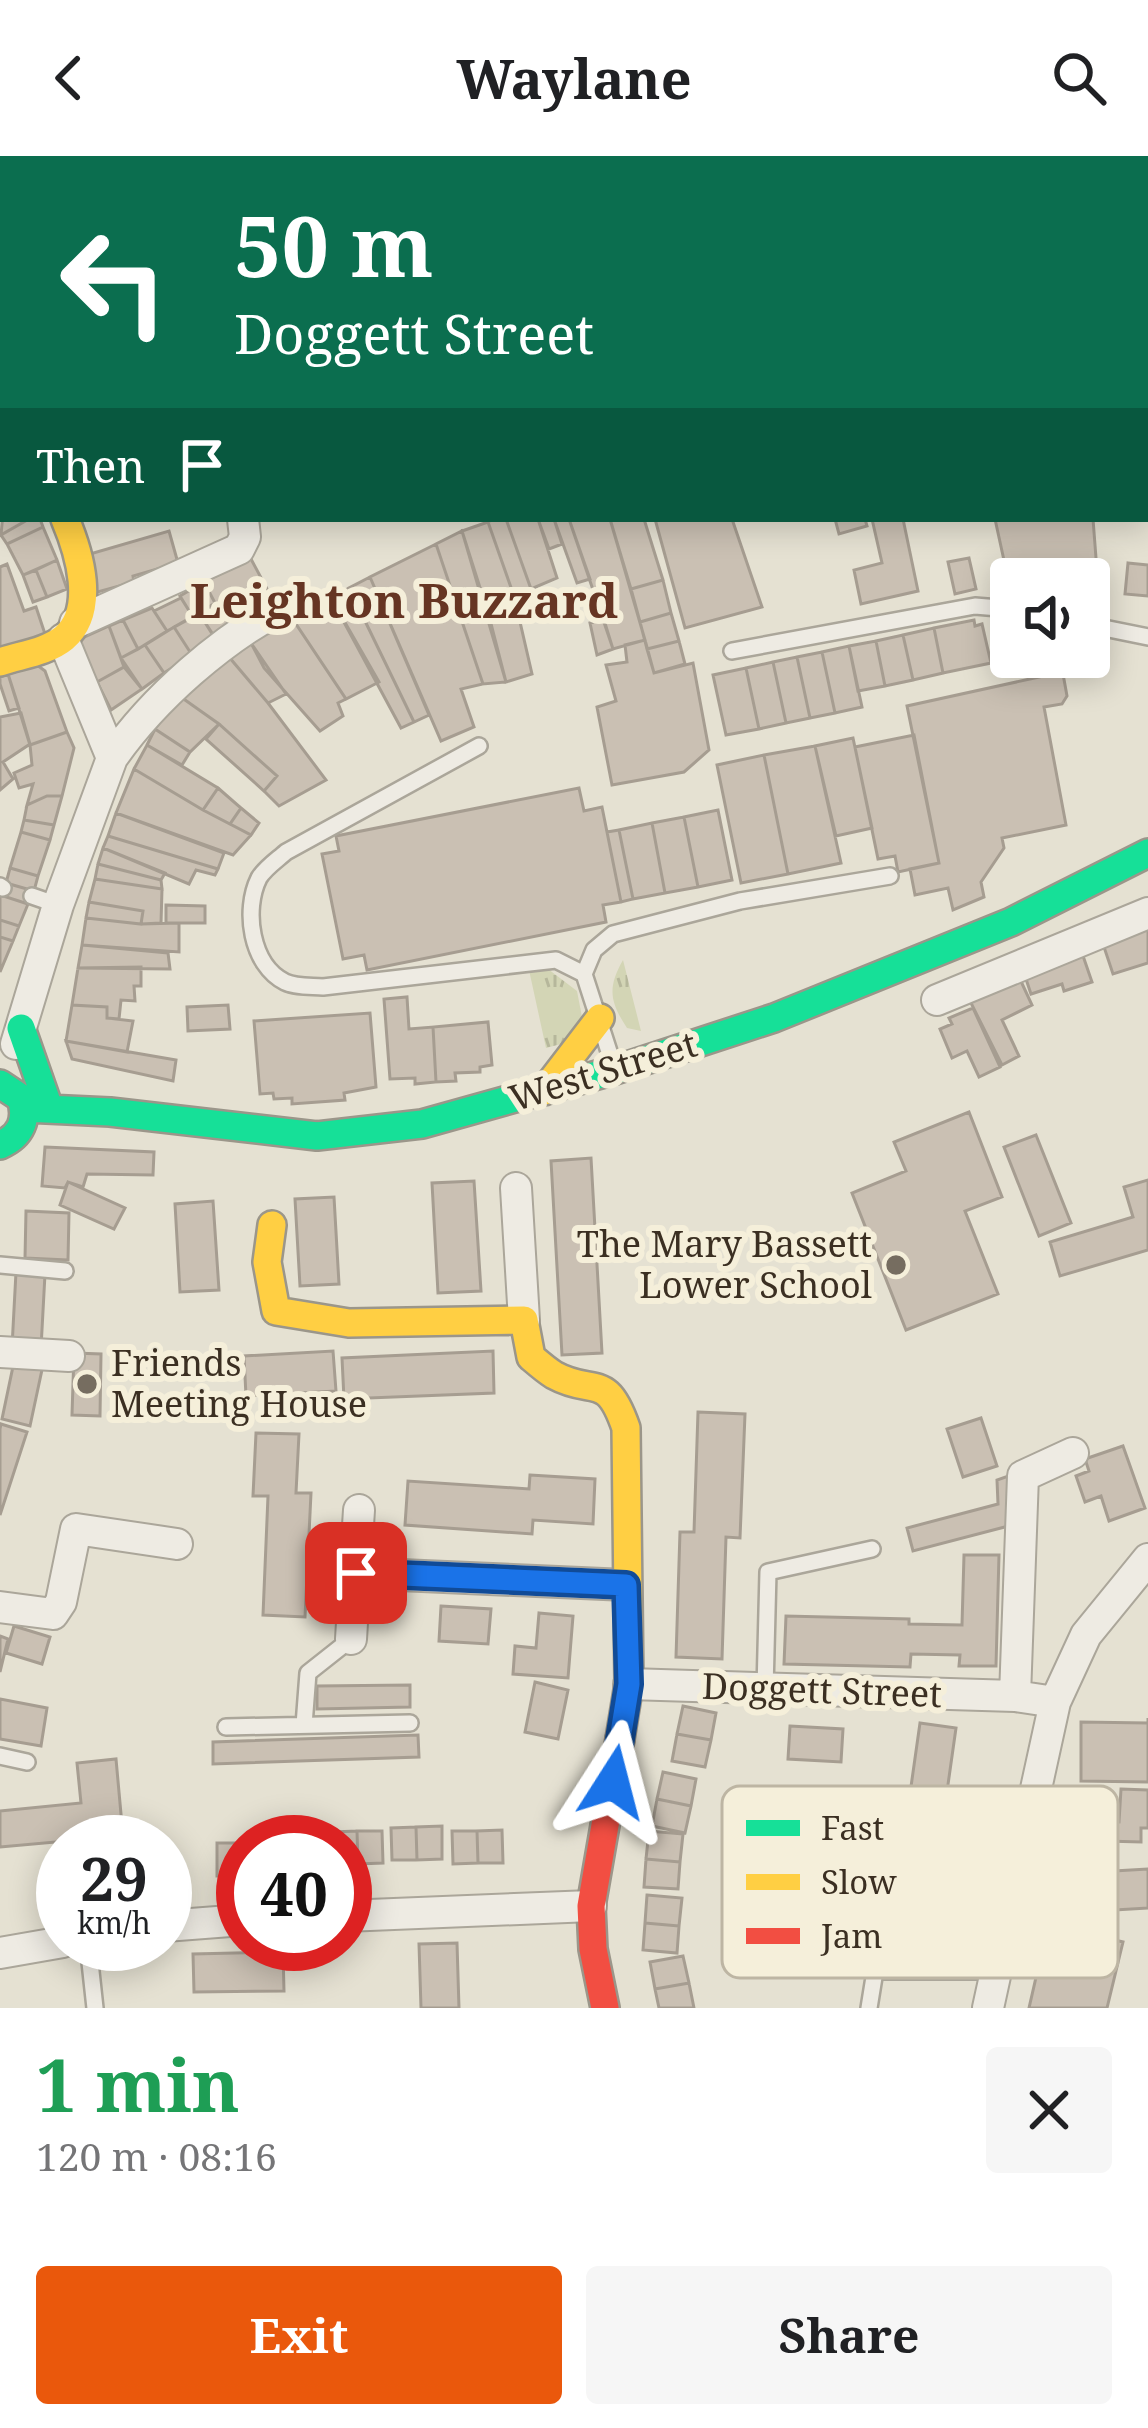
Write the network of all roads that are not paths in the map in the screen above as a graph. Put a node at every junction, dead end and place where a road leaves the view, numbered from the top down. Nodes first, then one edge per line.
1 (70, 522) edge
2 (243, 522) edge
3 (286, 605) dead end
4 (990, 607) edge
5 (1110, 629) edge
6 (69, 631) junction
7 (1148, 637) edge
8 (732, 651) dead end
9 (0, 662) edge
10 (479, 746) dead end
11 (112, 758) junction
12 (1148, 853) edge
13 (890, 876) dead end
14 (1148, 913) edge
15 (584, 974) junction
16 (937, 1000) dead end
17 (600, 1018) junction
18 (21, 1028) junction
19 (615, 1070) junction
20 (544, 1091) junction
21 (20, 1096) edge
22 (0, 1145) edge
23 (516, 1188) dead end
24 (272, 1225) dead end
25 (0, 1265) edge
26 (65, 1271) dead end
27 (524, 1320) junction
28 (0, 1352) edge
29 (69, 1356) dead end
30 (1073, 1453) dead end
31 (359, 1510) dead end
32 (178, 1544) dead end
33 (872, 1549) dead end
34 (1148, 1559) edge
35 (356, 1573) junction
36 (626, 1585) junction
37 (0, 1607) edge
38 (351, 1639) joint
39 (629, 1684) junction
40 (765, 1689) junction
41 (1015, 1696) junction
42 (1054, 1702) junction
43 (410, 1723) dead end
44 (304, 1725) junction
45 (226, 1727) dead end
46 (0, 1756) edge
47 (27, 1762) dead end
48 (1036, 1786) edge
49 (591, 1906) junction
50 (372, 1915) edge
51 (36, 1947) edge
52 (0, 1953) edge
53 (91, 1971) edge
54 (874, 1978) edge
55 (994, 1978) edge
56 (94, 2008) edge
57 (604, 2008) edge
58 (869, 2008) edge
59 (988, 2008) edge

1 - 6 street
2 - 6 street
3 - 11 street
4 - 8 lane
5 - 7 lane
6 - 9 street
6 - 11 street
10 - 15 lane
11 - 18 street
12 - 19 street, West Street
13 - 15 lane
14 - 16 street
15 - 17 lane
17 - 19 lane
17 - 20 street
18 - 21 street
18 - 21 street
19 - 20 street, West Street
20 - 21 street, West Street
21 - 22 street
23 - 27 street
24 - 27 street
25 - 26 lane
27 - 36 street
28 - 29 street
30 - 41 street
31 - 35 street
32 - 37 street
33 - 40 lane
34 - 42 street
35 - 36 street
35 - 38 street
36 - 39 street
38 - 44 lane
39 - 40 street, Doggett Street
39 - 49 street
40 - 41 street, Doggett Street
41 - 42 street, Doggett Street
42 - 48 street
43 - 44 lane
44 - 45 lane
46 - 47 lane
49 - 50 street
49 - 57 street
51 - 52 street
53 - 56 lane
54 - 58 lane
55 - 59 street

